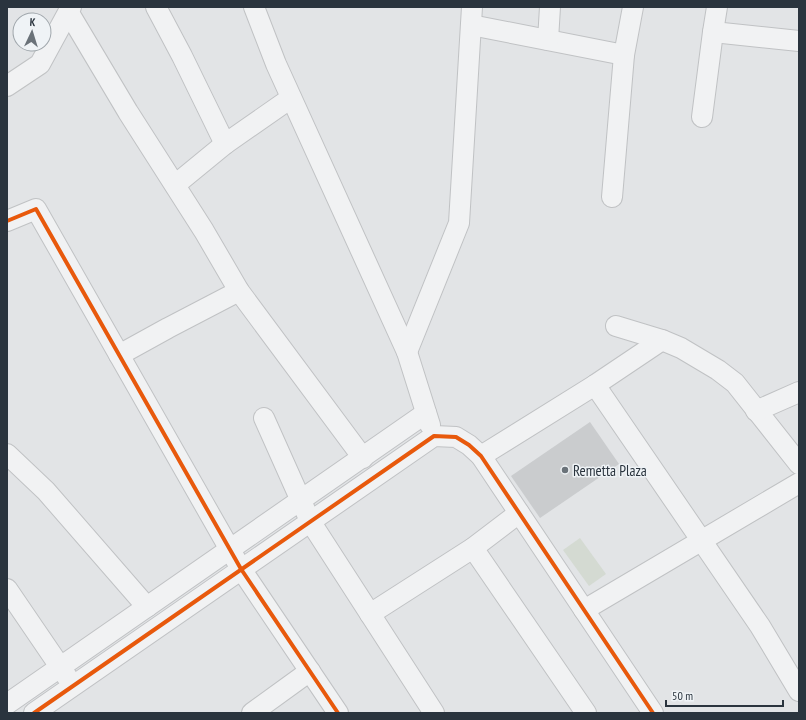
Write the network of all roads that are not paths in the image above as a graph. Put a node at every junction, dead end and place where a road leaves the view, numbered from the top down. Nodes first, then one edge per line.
1 (156, 7) edge
2 (254, 7) edge
3 (550, 7) edge
4 (633, 7) edge
5 (717, 7) edge
6 (70, 10) edge
7 (471, 16) edge
8 (712, 32) junction
9 (548, 40) junction
10 (799, 41) edge
11 (624, 55) junction
12 (7, 86) edge
13 (291, 98) junction
14 (702, 117) dead end
15 (225, 144) junction
16 (175, 185) junction
17 (612, 197) dead end
18 (7, 221) edge
19 (239, 291) junction
20 (616, 326) dead end
21 (662, 340) junction
22 (407, 352) junction
23 (120, 355) junction
24 (595, 385) junction
25 (799, 392) edge
26 (756, 411) junction
27 (426, 413) junction
28 (264, 418) dead end
29 (434, 436) junction
30 (7, 454) edge
31 (481, 456) junction
32 (363, 458) junction
33 (799, 464) edge
34 (799, 483) edge
35 (301, 500) junction
36 (519, 513) junction
37 (310, 521) junction
38 (702, 541) junction
39 (473, 548) junction
40 (230, 549) junction
41 (241, 569) junction
42 (7, 589) edge
43 (147, 607) junction
44 (584, 610) junction
45 (370, 614) junction
46 (60, 667) junction
47 (310, 672) junction
48 (72, 686) junction
49 (799, 691) edge
50 (7, 704) edge
51 (34, 713) edge
52 (252, 713) edge
53 (338, 713) edge
54 (434, 713) edge
55 (586, 713) edge
56 (653, 713) edge

1 - 15 street
2 - 13 street
3 - 9 street
4 - 11 street
5 - 8 street
6 - 12 street
6 - 16 street
7 - 9 street
7 - 22 street
8 - 10 street
8 - 14 street
9 - 11 street
11 - 17 street
13 - 15 street
13 - 22 street
15 - 16 street
16 - 19 street
18 - 23 street
19 - 23 street
19 - 32 street
20 - 21 street
21 - 24 street
21 - 26 street
22 - 27 street
23 - 40 street
24 - 31 street
24 - 38 street
25 - 26 street
26 - 33 street
27 - 29 street
27 - 32 street
28 - 35 street
29 - 31 street
29 - 37 street
30 - 43 street
31 - 36 street
32 - 35 street
34 - 38 street
35 - 37 street
35 - 40 street
36 - 39 street
36 - 44 street
37 - 41 street
37 - 45 street
38 - 44 street
38 - 49 street
39 - 45 street
39 - 55 street
40 - 41 street
40 - 43 street
41 - 47 street
41 - 48 street
42 - 46 street
43 - 46 street
44 - 56 street
45 - 54 street
46 - 48 street
46 - 50 street
47 - 52 street
47 - 53 street
48 - 51 street

